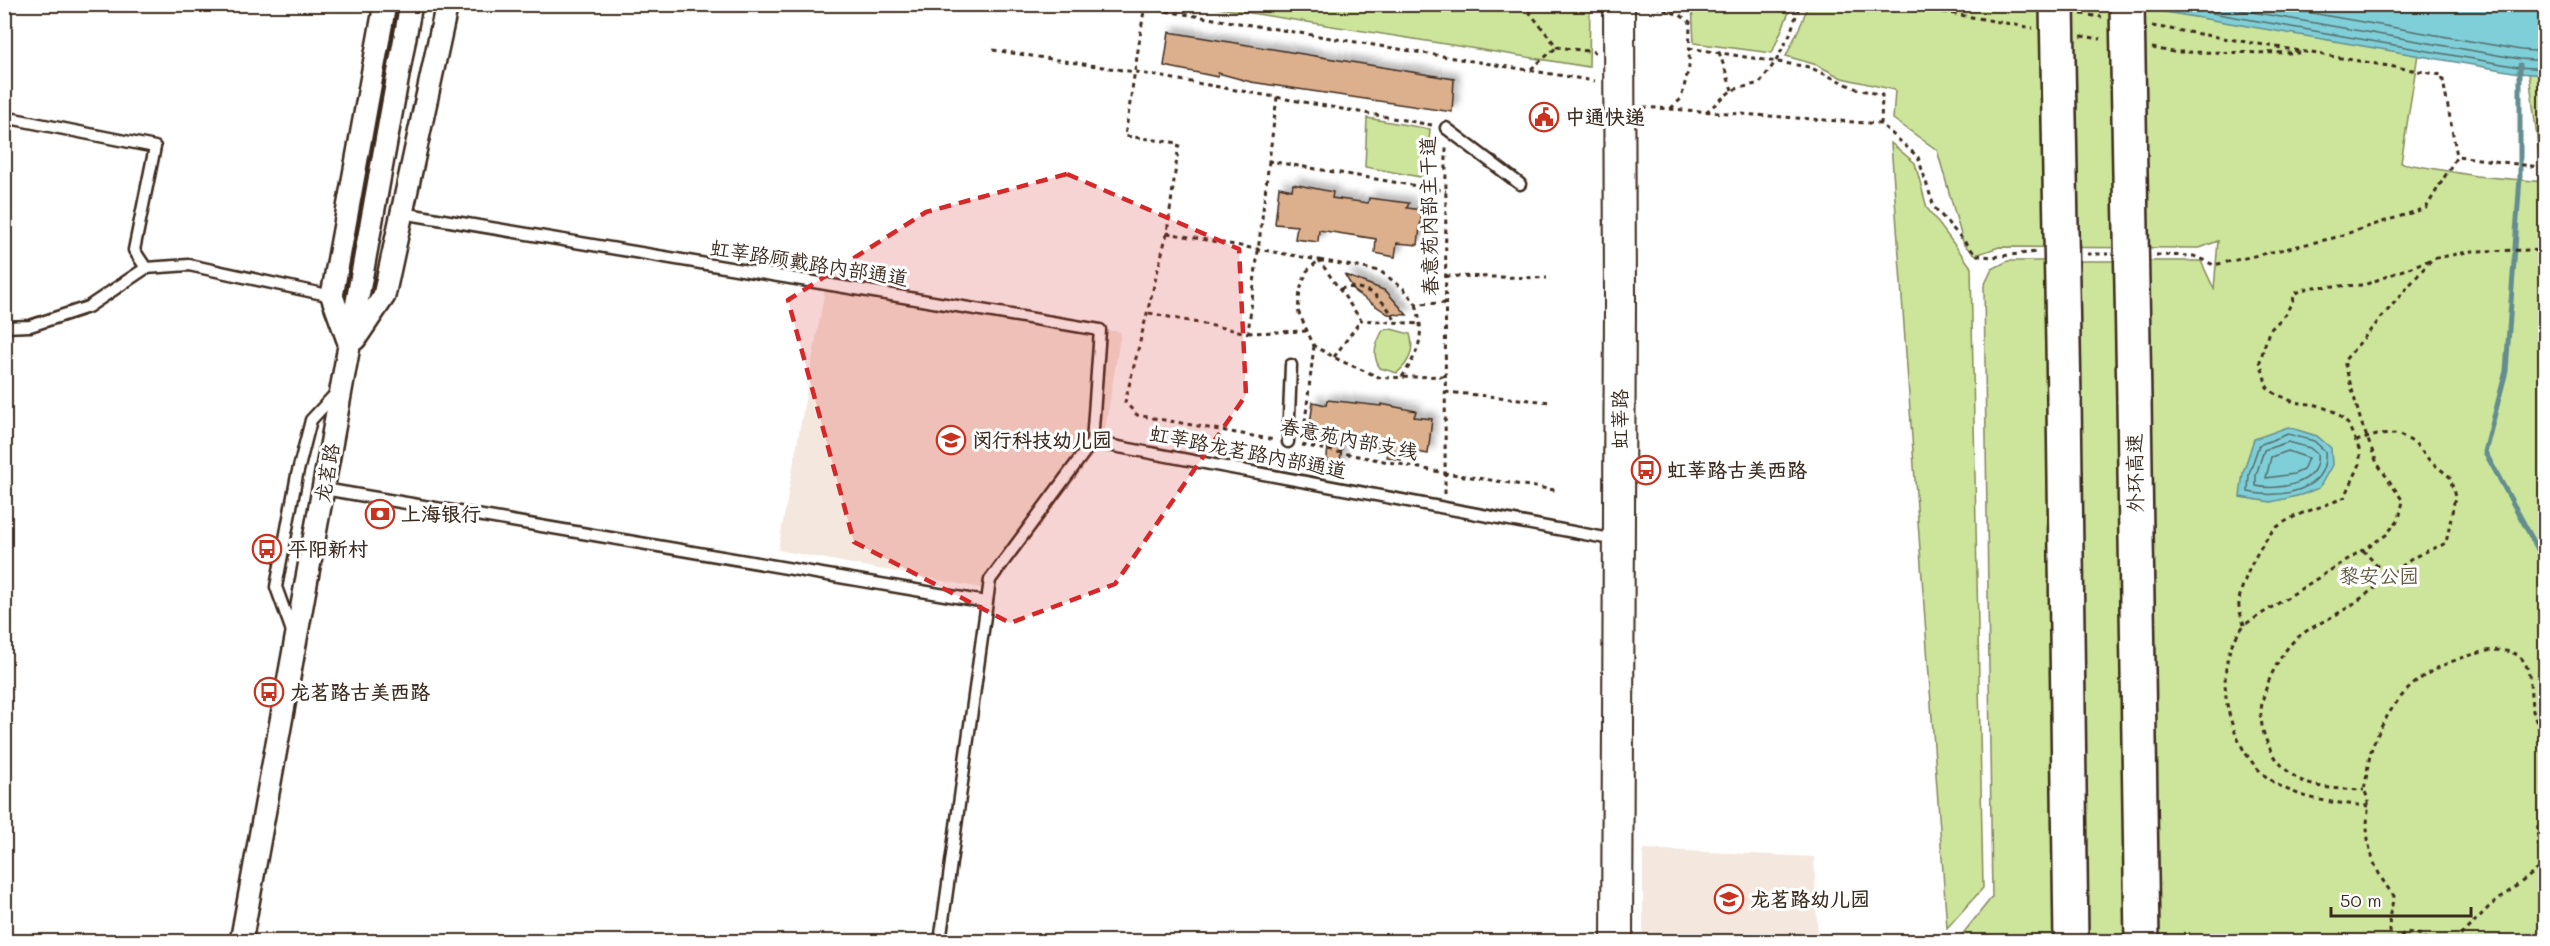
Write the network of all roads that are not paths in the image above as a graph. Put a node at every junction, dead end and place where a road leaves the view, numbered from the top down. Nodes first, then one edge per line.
1 (385, 4) edge
2 (411, 4) edge
3 (447, 4) edge
4 (1605, 4) edge
5 (1619, 4) edge
6 (1630, 4) edge
7 (2055, 8) edge
8 (2125, 16) edge
9 (4, 117) edge
10 (1446, 128) road end
11 (1520, 184) dead end
12 (402, 213) junction
13 (146, 268) junction
14 (332, 296) junction
15 (1620, 302) junction
16 (4, 327) edge
17 (350, 346) junction
18 (1291, 365) dead end
19 (342, 386) junction
20 (1104, 438) dead end
21 (1092, 442) junction
22 (1288, 442) road end
23 (324, 489) junction
24 (1619, 540) junction
25 (986, 602) junction
26 (296, 641) junction
27 (241, 942) edge
28 (940, 942) edge
29 (1617, 942) edge
30 (2071, 942) edge
31 (2142, 942) edge

1 - 14 street
2 - 17 street, 龙茗路
3 - 12 street
4 - 15 street
5 - 15 street, 虹莘路
6 - 15 street
7 - 30 highway, bridge
8 - 31 highway, 外环高速, bridge
9 - 13 lane
10 - 11 lane
12 - 17 street
12 - 21 lane, 虹莘路顾戴路内部通道
13 - 14 lane
13 - 16 lane
14 - 17 street
15 - 24 street, 虹莘路
17 - 19 street, 龙茗路
18 - 22 lane
19 - 23 street, 龙茗路
19 - 26 lane
20 - 21 lane
21 - 24 lane, 虹莘路龙茗路内部通道
21 - 25 lane
23 - 25 lane
23 - 26 street, 龙茗路
24 - 29 street, 虹莘路
25 - 28 lane
26 - 27 street, 龙茗路

